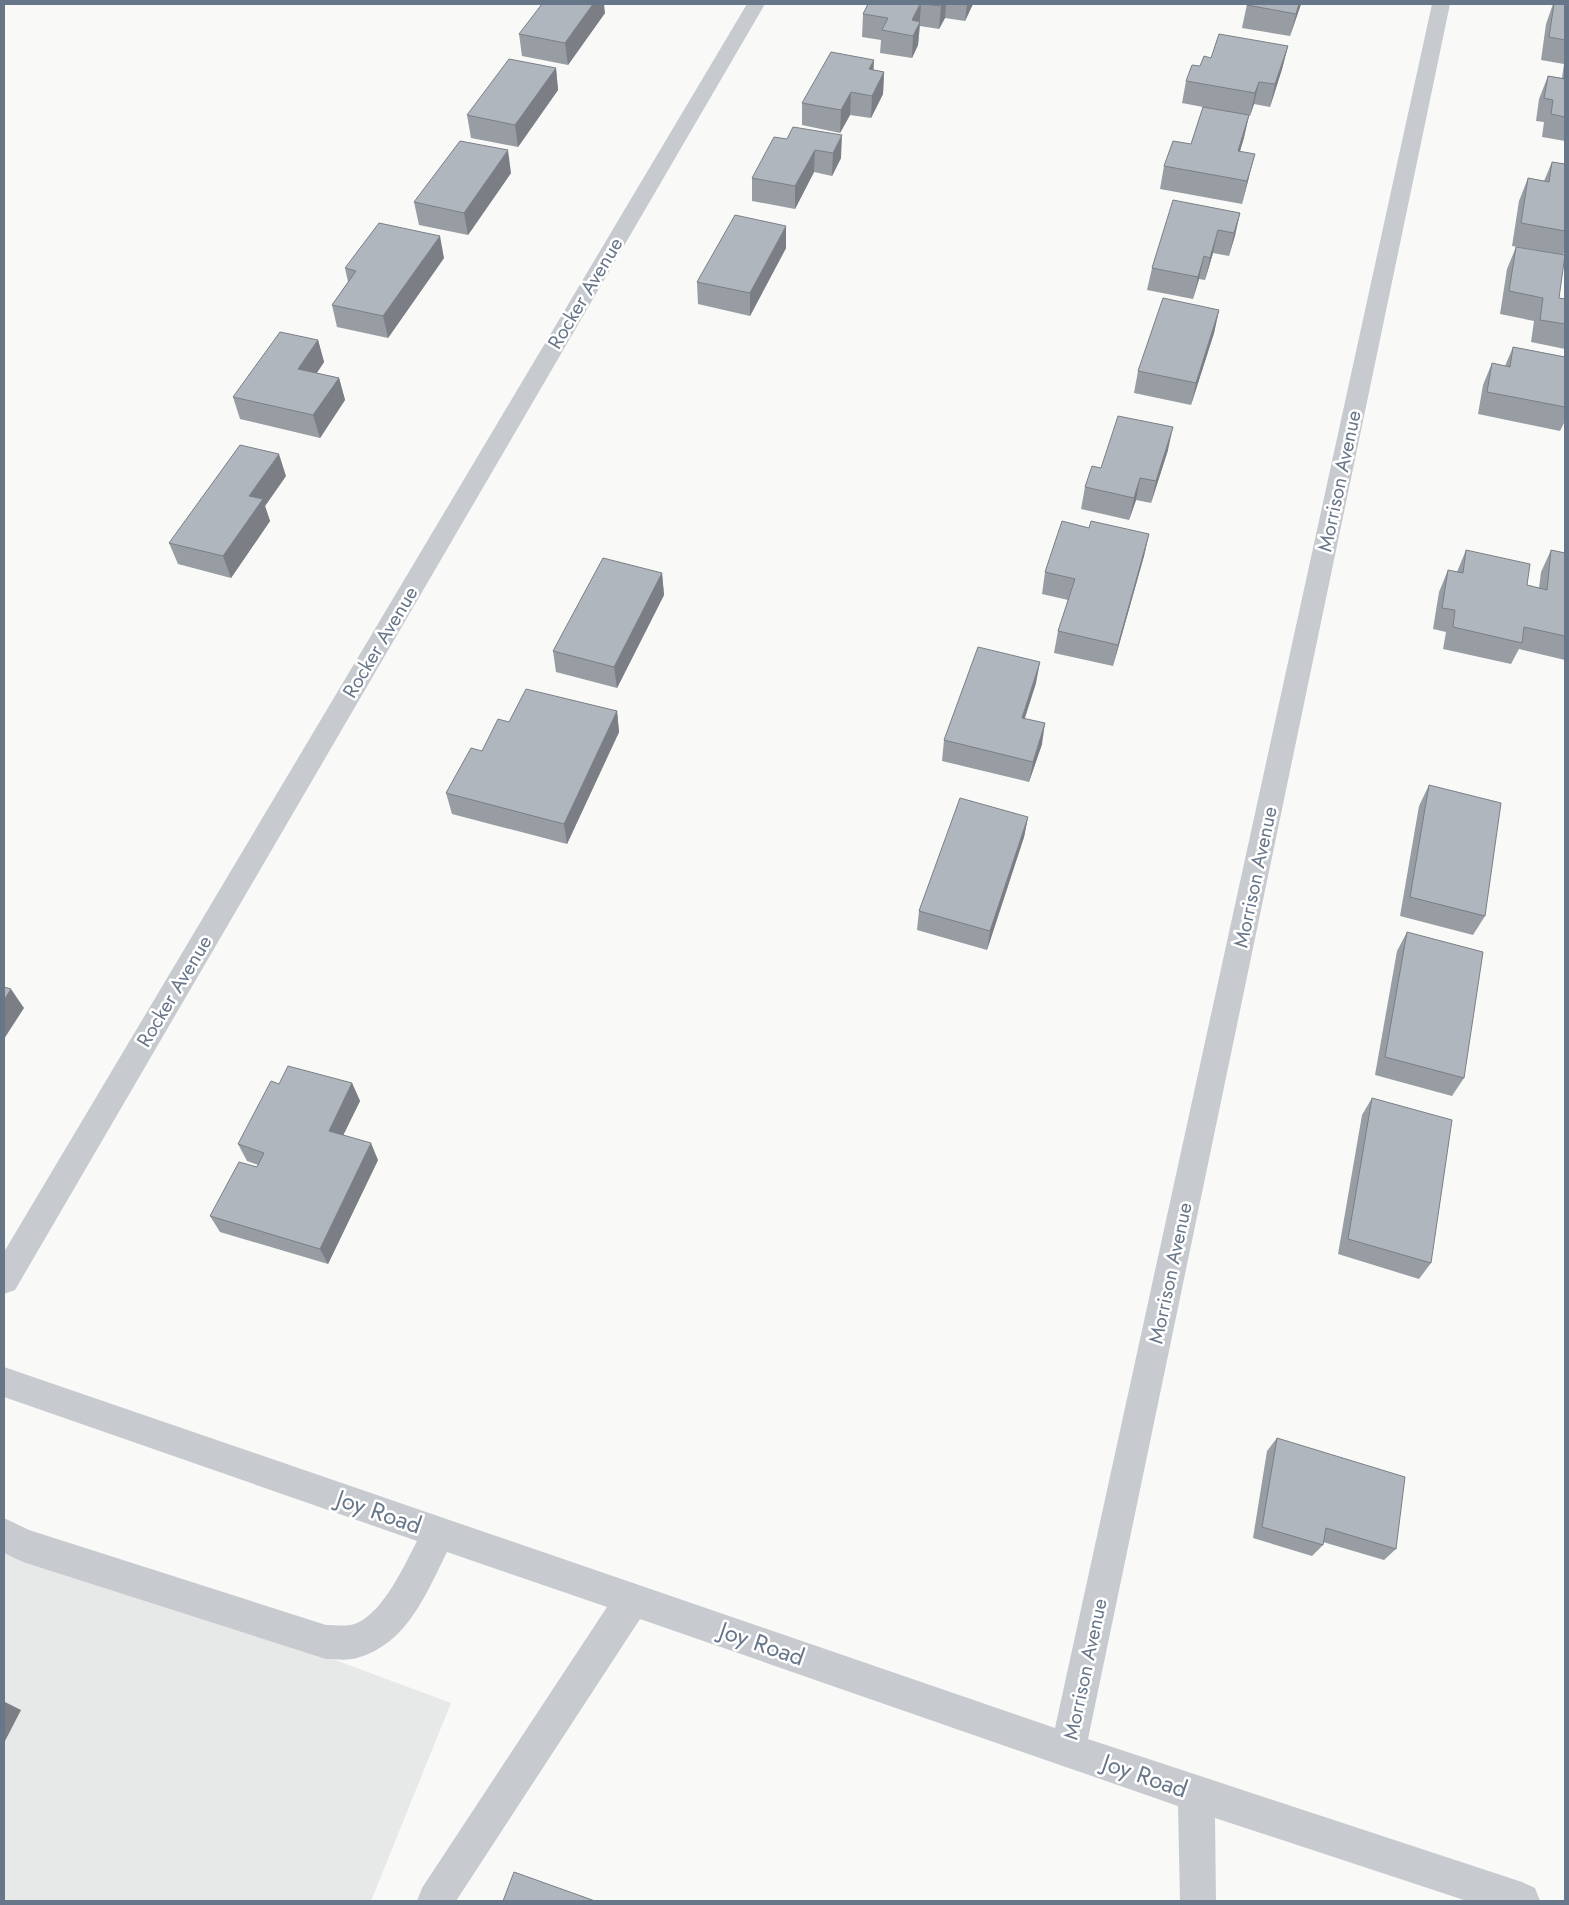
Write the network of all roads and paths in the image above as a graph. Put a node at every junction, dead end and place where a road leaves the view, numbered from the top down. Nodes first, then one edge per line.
1 (756, 4) edge
2 (1442, 4) edge
3 (4, 1280) edge
4 (4, 1382) edge
5 (439, 1533) junction
6 (4, 1535) edge
7 (632, 1600) junction
8 (1068, 1750) junction
9 (1196, 1794) junction
10 (436, 1901) edge
11 (1198, 1901) edge
12 (1522, 1901) edge

1 - 3 street, Rocker Avenue
2 - 8 street, Morrison Avenue
4 - 5 street, Joy Road
5 - 6 street
5 - 7 street, Joy Road
7 - 8 street, Joy Road
7 - 10 street
8 - 9 street, Joy Road
9 - 11 street
9 - 12 street, Joy Road

